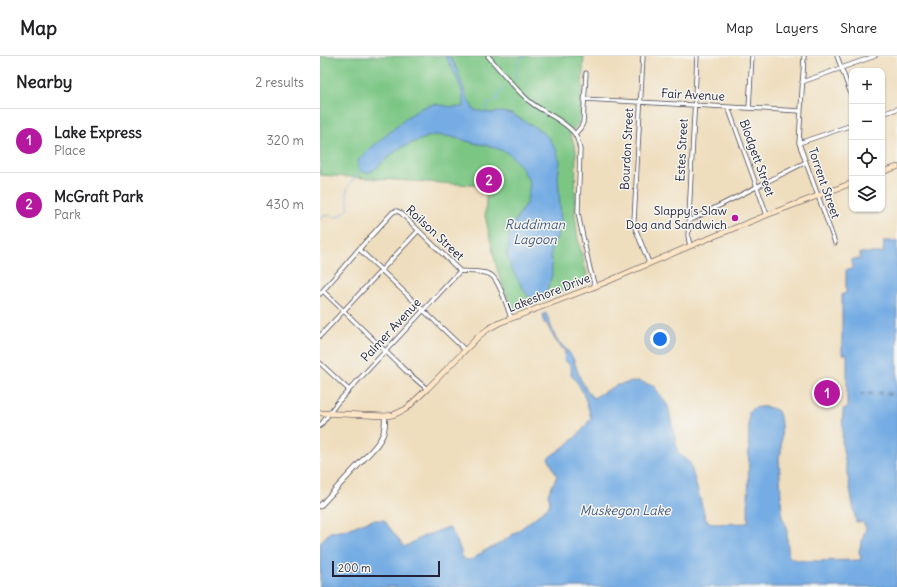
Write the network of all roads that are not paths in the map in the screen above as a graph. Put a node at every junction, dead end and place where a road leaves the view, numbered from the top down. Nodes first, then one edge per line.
1 (488, 56) edge
2 (642, 56) edge
3 (697, 56) edge
4 (752, 56) edge
5 (804, 56) edge
6 (837, 56) edge
7 (875, 56) edge
8 (842, 68) junction
9 (586, 73) dead end
10 (802, 82) junction
11 (849, 88) edge
12 (584, 99) junction
13 (640, 102) junction
14 (695, 105) junction
15 (728, 107) junction
16 (749, 108) junction
17 (897, 109) edge
18 (800, 111) junction
19 (885, 113) edge
20 (849, 126) edge
21 (575, 134) junction
22 (800, 143) junction
23 (806, 162) junction
24 (897, 167) edge
25 (885, 171) edge
26 (849, 184) edge
27 (757, 187) junction
28 (818, 195) junction
29 (767, 215) junction
30 (689, 221) junction
31 (418, 231) junction
32 (835, 243) dead end
33 (690, 246) junction
34 (359, 249) junction
35 (649, 263) junction
36 (381, 270) junction
37 (460, 271) junction
38 (595, 287) junction
39 (321, 293) edge
40 (344, 311) junction
41 (423, 311) junction
42 (512, 318) junction
43 (320, 336) edge
44 (465, 350) junction
45 (386, 351) junction
46 (320, 363) edge
47 (427, 389) junction
48 (349, 390) junction
49 (320, 413) edge
50 (329, 413) junction
51 (385, 416) junction
52 (320, 426) edge
53 (320, 506) edge

1 - 21 street
2 - 13 street, Bourdon Street
3 - 14 street, Estes Street
4 - 16 street, Blodgett Street
5 - 10 street, Torrent Street
6 - 8 street
7 - 8 street
8 - 10 street
8 - 11 street
9 - 12 street
10 - 18 street, Torrent Street
12 - 13 street, Fair Avenue
12 - 21 street
13 - 14 street, Fair Avenue
13 - 35 street, Bourdon Street
14 - 15 street, Fair Avenue
14 - 30 street, Estes Street
15 - 16 street, Fair Avenue
15 - 27 street, Blodgett Street
16 - 18 street, Fair Avenue
17 - 19 street
18 - 22 street, Torrent Street
20 - 22 street
21 - 38 street
22 - 23 street, Torrent Street
23 - 27 street
23 - 28 street, Torrent Street
24 - 25 main road
26 - 28 main road, Lakeshore Drive
27 - 29 street, Blodgett Street
27 - 30 street
28 - 29 main road, Lakeshore Drive
28 - 32 street, Torrent Street
29 - 33 main road, Lakeshore Drive
30 - 33 street, Estes Street
31 - 34 street, Roilson Street
31 - 36 street
31 - 37 street, Roilson Street
33 - 35 main road, Lakeshore Drive
34 - 36 street
34 - 39 street
35 - 38 main road, Lakeshore Drive
36 - 40 street
36 - 41 street
37 - 41 street, Palmer Avenue
37 - 42 street
38 - 42 main road, Lakeshore Drive
39 - 40 street
40 - 43 street
40 - 45 street
41 - 44 street
41 - 45 street, Palmer Avenue
42 - 44 main road, Lakeshore Drive
44 - 47 main road, Lakeshore Drive
45 - 47 street
45 - 48 street, Palmer Avenue
46 - 48 street
47 - 51 main road, Lakeshore Drive
48 - 50 street, Palmer Avenue
49 - 50 main road
50 - 51 main road
50 - 52 street, Palmer Avenue
51 - 53 street

